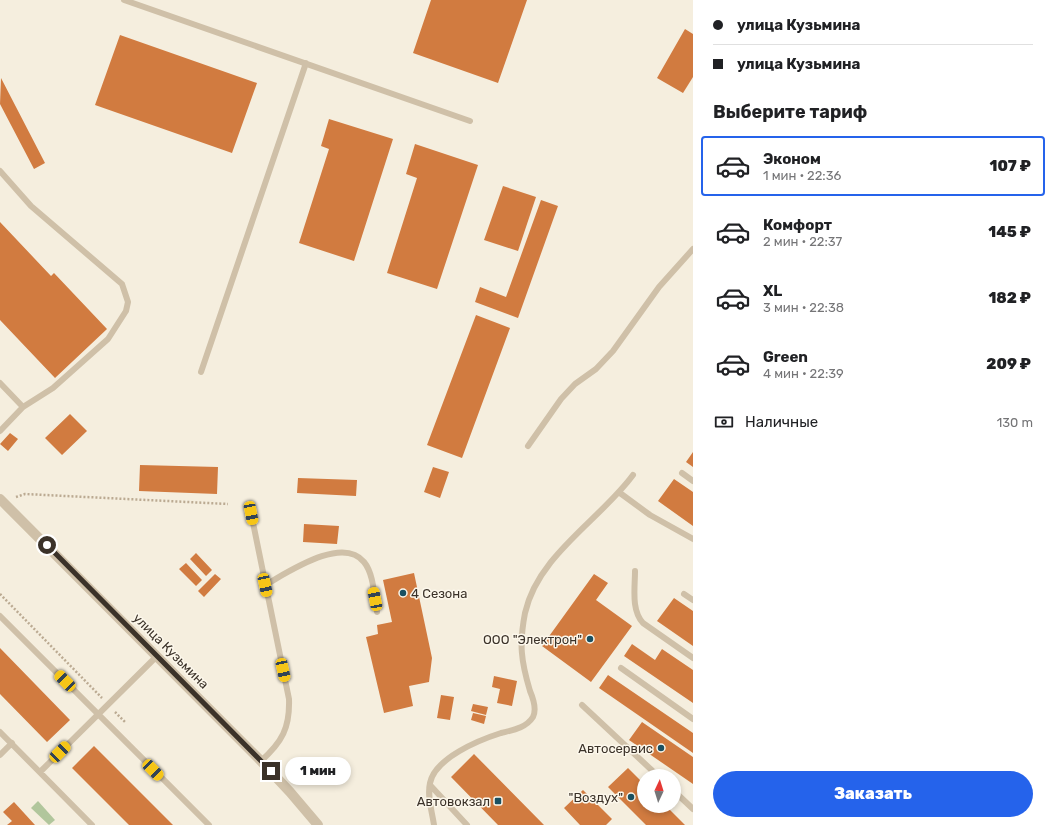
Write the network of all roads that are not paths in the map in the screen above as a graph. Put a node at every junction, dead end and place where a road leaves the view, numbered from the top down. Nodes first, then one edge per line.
1 (124, 0) edge
2 (306, 63) junction
3 (470, 120) dead end
4 (0, 171) edge
5 (693, 249) edge
6 (200, 372) dead end
7 (0, 383) edge
8 (23, 407) junction
9 (0, 431) edge
10 (528, 446) dead end
11 (682, 473) dead end
12 (633, 475) dead end
13 (693, 481) edge
14 (620, 493) junction
15 (1, 500) edge
16 (251, 513) dead end
17 (693, 539) edge
18 (635, 571) dead end
19 (265, 585) junction
20 (684, 594) dead end
21 (693, 600) edge
22 (377, 612) dead end
23 (0, 616) edge
24 (157, 656) junction
25 (693, 658) edge
26 (621, 668) dead end
27 (582, 705) dead end
28 (98, 714) junction
29 (693, 719) edge
30 (0, 732) edge
31 (12, 743) junction
32 (0, 755) edge
33 (261, 761) junction
34 (651, 769) edge
35 (41, 772) junction
36 (430, 785) junction
37 (681, 798) edge
38 (693, 809) edge
39 (92, 825) edge
40 (209, 825) edge
41 (318, 825) edge
42 (434, 825) edge
43 (467, 825) edge

1 - 2 lane
2 - 3 lane
2 - 6 lane
4 - 8 lane
5 - 10 lane
7 - 8 lane
8 - 9 lane
11 - 13 lane
12 - 14 lane
14 - 17 lane
14 - 36 lane
15 - 24 street, улица Кузьмина
16 - 19 lane
18 - 25 lane
19 - 22 lane
19 - 33 lane
20 - 21 lane
23 - 28 lane
24 - 28 lane
24 - 33 street, улица Кузьмина
26 - 29 lane
27 - 34 lane
28 - 35 lane
28 - 40 lane
30 - 31 lane
31 - 32 lane
31 - 35 lane
33 - 41 street, улица Кузьмина
35 - 39 lane
36 - 42 lane
36 - 43 lane
37 - 38 lane

